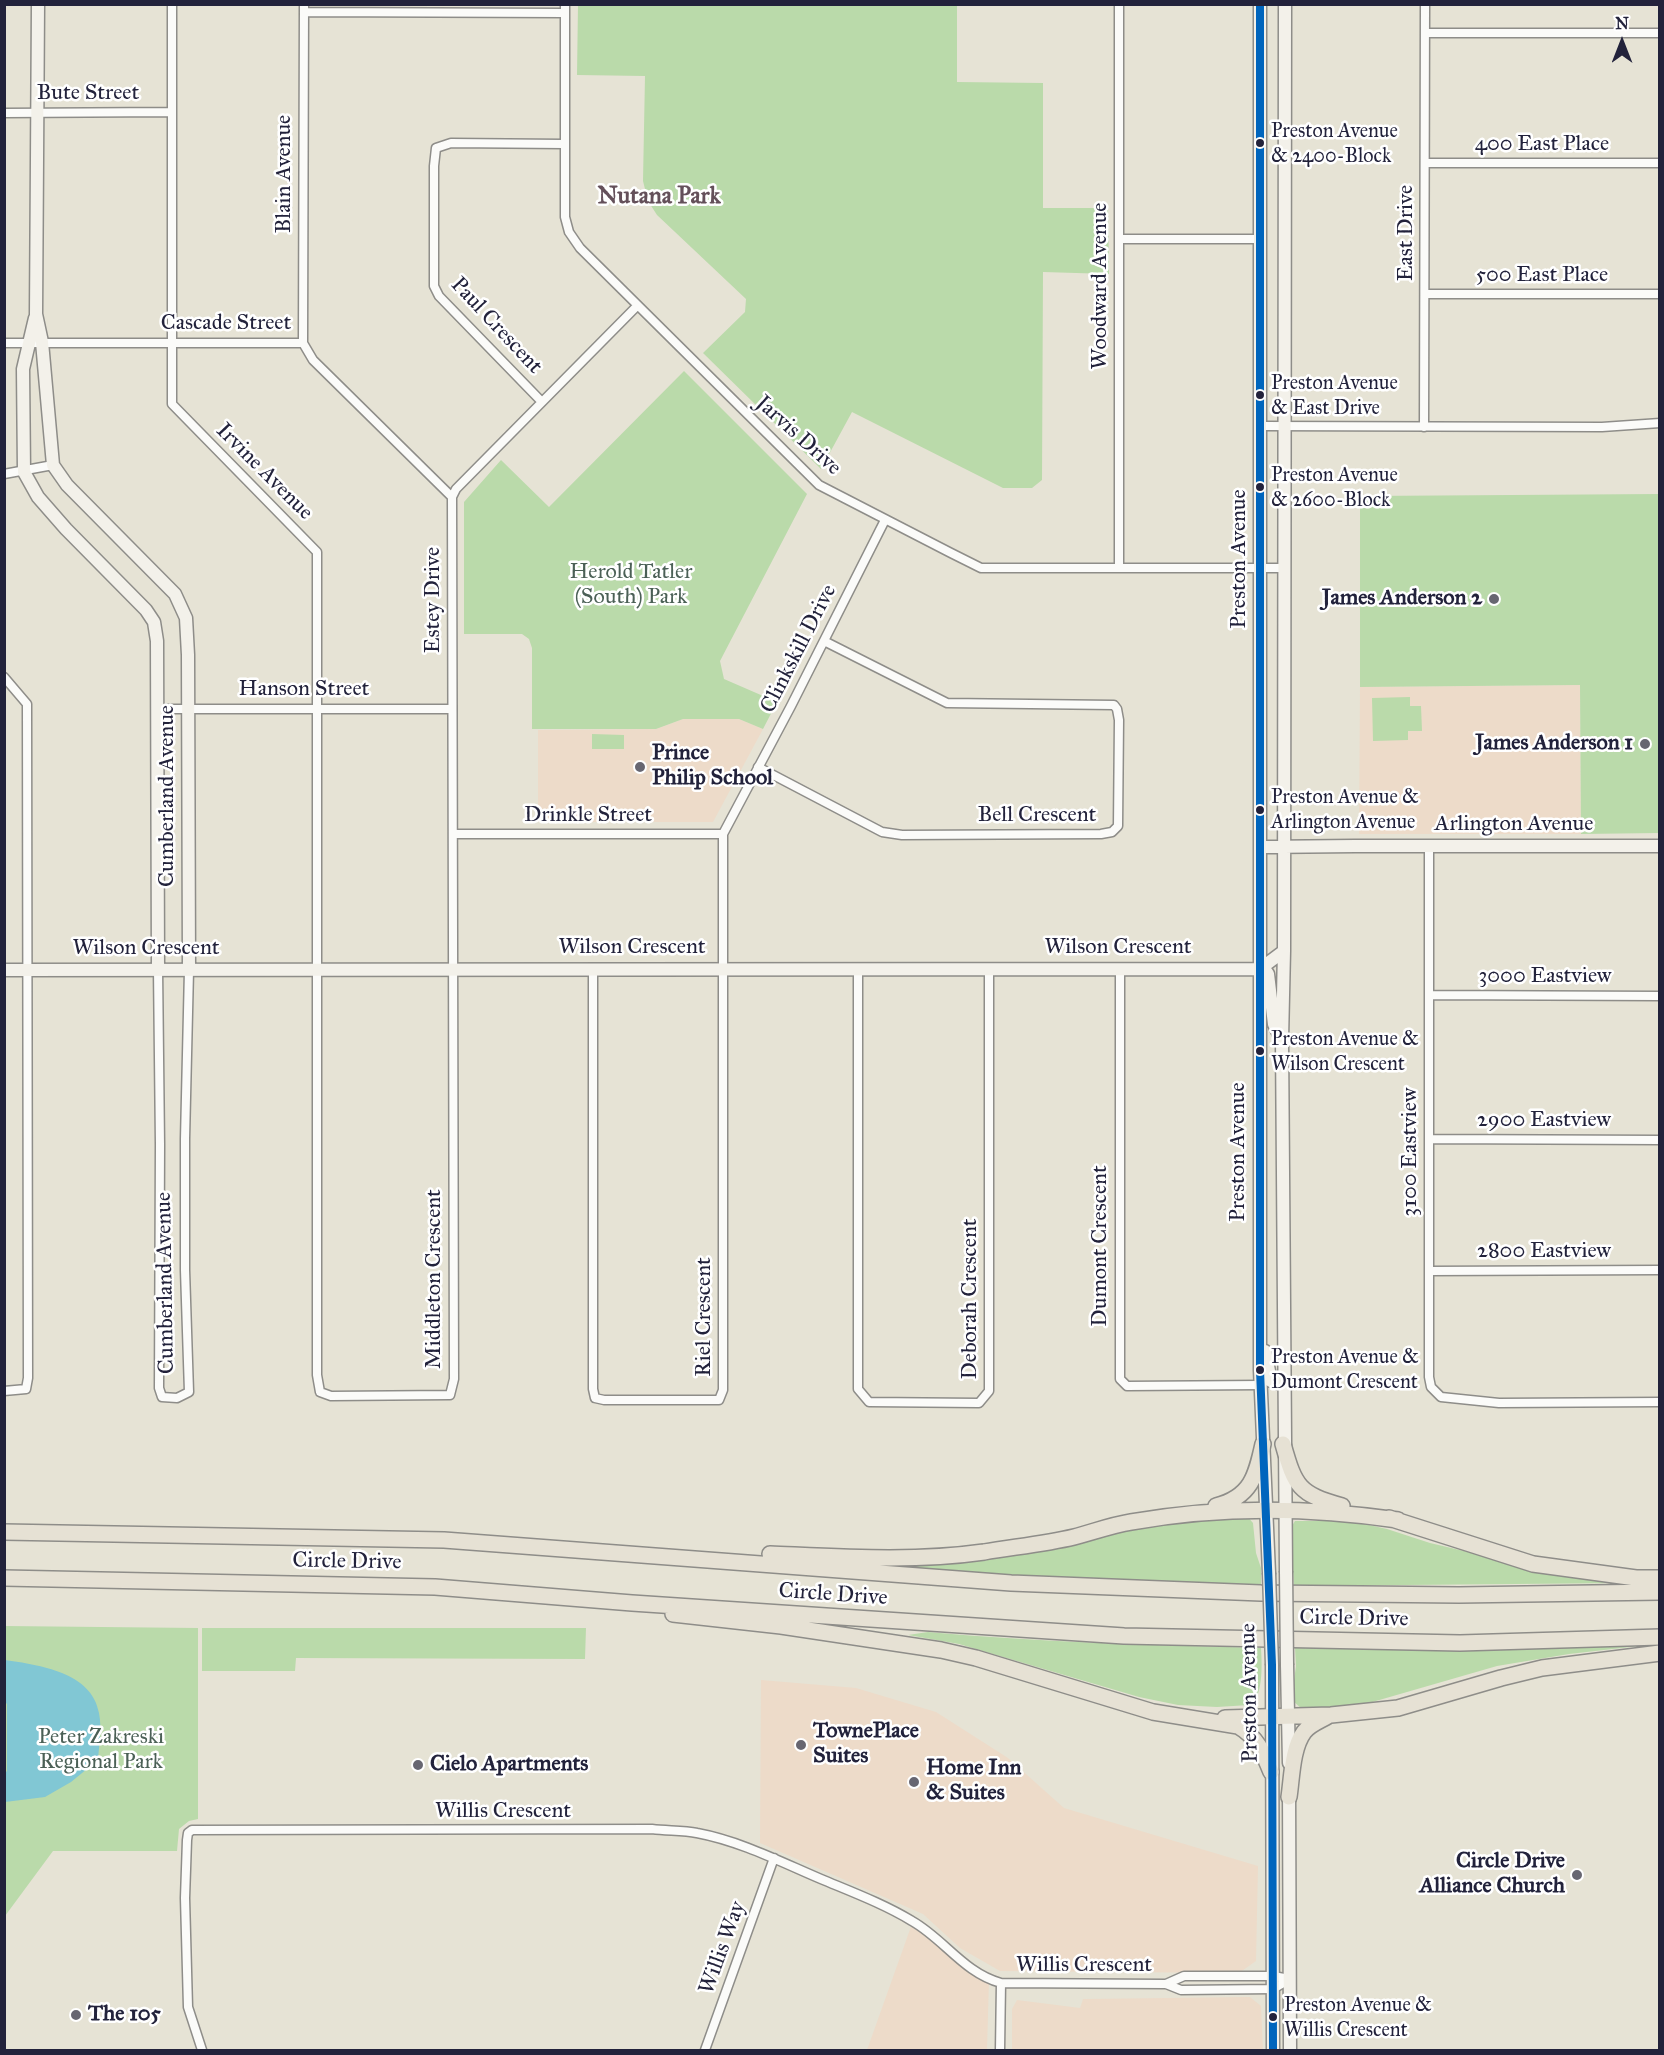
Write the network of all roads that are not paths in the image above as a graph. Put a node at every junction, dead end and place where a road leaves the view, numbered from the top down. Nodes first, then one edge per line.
1 (38, 4) edge
2 (172, 4) edge
3 (1119, 4) edge
4 (1260, 4) edge
5 (1285, 4) edge
6 (1425, 4) edge
7 (304, 8) edge
8 (565, 9) edge
9 (1425, 33) junction
10 (1659, 33) edge
11 (4, 112) edge
12 (38, 112) junction
13 (172, 112) junction
14 (564, 144) junction
15 (1425, 163) junction
16 (1659, 163) edge
17 (1120, 239) junction
18 (1260, 239) junction
19 (1425, 294) junction
20 (1659, 294) edge
21 (637, 306) junction
22 (36, 314) junction
23 (28, 342) junction
24 (42, 342) junction
25 (172, 342) junction
26 (4, 343) edge
27 (303, 343) junction
28 (542, 402) junction
29 (1659, 423) edge
30 (1261, 426) junction
31 (1286, 427) junction
32 (1424, 427) junction
33 (53, 465) junction
34 (24, 472) junction
35 (4, 474) edge
36 (452, 497) junction
37 (885, 520) junction
38 (1119, 567) junction
39 (1261, 568) junction
40 (1285, 568) junction
41 (824, 641) junction
42 (4, 677) edge
43 (317, 708) junction
44 (157, 709) junction
45 (189, 709) junction
46 (452, 709) junction
47 (758, 767) junction
48 (453, 834) junction
49 (723, 834) junction
50 (1429, 846) junction
51 (1659, 846) edge
52 (1283, 847) junction
53 (1260, 848) junction
54 (1284, 951) junction
55 (158, 969) junction
56 (723, 969) junction
57 (1120, 969) junction
58 (1260, 969) junction
59 (4, 970) edge
60 (29, 970) junction
61 (189, 970) junction
62 (317, 970) junction
63 (453, 970) junction
64 (593, 970) junction
65 (858, 970) junction
66 (989, 970) junction
67 (1430, 995) junction
68 (1659, 996) edge
69 (1282, 1040) junction
70 (1429, 1139) junction
71 (1659, 1140) edge
72 (1429, 1270) junction
73 (1659, 1270) edge
74 (1261, 1335) junction
75 (1261, 1385) junction
76 (1283, 1385) junction
77 (4, 1391) edge
78 (1659, 1402) edge
79 (1263, 1444) junction
80 (1283, 1444) junction
81 (1268, 1510) junction
82 (1285, 1510) junction
83 (1188, 1513) junction
84 (1398, 1520) junction
85 (4, 1532) edge
86 (536, 1547) junction
87 (4, 1578) edge
88 (1659, 1578) edge
89 (1659, 1592) edge
90 (542, 1595) junction
91 (1659, 1637) edge
92 (1659, 1653) edge
93 (1331, 1714) junction
94 (1271, 1716) junction
95 (1288, 1716) junction
96 (1186, 1718) junction
97 (1272, 1772) junction
98 (1289, 1797) junction
99 (774, 1858) junction
100 (1273, 1976) junction
101 (1290, 1980) junction
102 (1001, 1983) junction
103 (1166, 1984) junction
104 (1273, 1989) junction
105 (202, 2050) edge
106 (705, 2050) edge
107 (1000, 2050) edge
108 (1273, 2050) edge
109 (1290, 2050) edge

1 - 12 main road
2 - 13 street, Irvine Avenue
3 - 17 street, Woodward Avenue
4 - 18 main road, Preston Avenue
5 - 31 main road, Preston Avenue
6 - 9 street, East Drive
7 - 8 street
7 - 27 street, Blain Avenue
8 - 14 street, Jarvis Drive
9 - 10 street
9 - 15 street, East Drive
11 - 12 street, Bute Street
12 - 13 street, Bute Street
12 - 22 main road
13 - 25 street, Irvine Avenue
14 - 21 street, Jarvis Drive
14 - 28 street, Paul Crescent
15 - 16 street, 400 East Place
15 - 19 street, East Drive
17 - 18 street
17 - 38 street, Woodward Avenue
18 - 30 main road, Preston Avenue
19 - 20 street, 500 East Place
19 - 32 street, East Drive
21 - 28 street
21 - 37 street, Jarvis Drive
22 - 23 main road
22 - 24 main road
23 - 24 street, Cascade Street
23 - 26 street, Cascade Street
23 - 34 main road
24 - 25 street, Cascade Street
24 - 33 main road
25 - 27 street, Cascade Street
25 - 43 street, Irvine Avenue
27 - 36 street, Cascade Street
28 - 36 street
29 - 32 street
30 - 31 street
30 - 39 main road, Preston Avenue
31 - 32 street
31 - 40 main road, Preston Avenue
33 - 34 street
33 - 45 main road, Cumberland Avenue
34 - 35 street
34 - 44 main road, Cumberland Avenue
36 - 46 street, Estey Drive
37 - 38 street, Jarvis Drive
37 - 41 street, Clinkskill Drive
38 - 39 street, Jarvis Drive
39 - 40 street, Jarvis Drive
39 - 53 main road, Preston Avenue
40 - 52 main road, Preston Avenue
41 - 47 street, Clinkskill Drive
41 - 47 street, Bell Crescent
42 - 60 street
43 - 45 street, Hanson Street
43 - 46 street, Hanson Street
43 - 62 street, Irvine Avenue
44 - 45 street, Hanson Street
44 - 55 main road, Cumberland Avenue
45 - 61 main road, Cumberland Avenue
46 - 48 street, Estey Drive
47 - 49 street, Clinkskill Drive
48 - 49 street, Drinkle Street
48 - 63 street, Estey Drive
49 - 56 street, Clinkskill Drive
50 - 51 main road, Arlington Avenue
50 - 52 main road, Arlington Avenue
50 - 67 street, 3100 Eastview
52 - 53 main road, Arlington Avenue
52 - 54 main road, Preston Avenue
53 - 58 main road, Preston Avenue
54 - 58 main road
54 - 69 main road, Preston Avenue
55 - 60 main road, Wilson Crescent
55 - 61 main road, Wilson Crescent
55 - 61 street, Cumberland Avenue
56 - 64 main road, Wilson Crescent
56 - 64 street, Riel Crescent
56 - 65 main road, Wilson Crescent
57 - 58 main road, Wilson Crescent
57 - 66 main road, Wilson Crescent
57 - 75 street, Dumont Crescent
58 - 69 main road, Preston Avenue
58 - 74 main road, Preston Avenue
59 - 60 main road, Wilson Crescent
60 - 77 street
61 - 62 main road, Wilson Crescent
62 - 63 main road, Wilson Crescent
62 - 63 street, Middleton Crescent
63 - 64 main road, Wilson Crescent
65 - 66 main road, Wilson Crescent
65 - 66 street, Deborah Crescent
67 - 68 street, 3000 Eastview
67 - 70 street, 3100 Eastview
69 - 76 main road, Preston Avenue
70 - 71 street, 2900 Eastview
70 - 72 street, 3100 Eastview
72 - 73 street, 2800 Eastview
72 - 78 street, 3100 Eastview
74 - 75 main road, Preston Avenue
74 - 76 main road, Preston Avenue
75 - 79 main road, Preston Avenue
76 - 80 main road, Preston Avenue
79 - 81 main road, Preston Avenue
79 - 83 highway
80 - 82 main road, Preston Avenue
80 - 84 highway
81 - 82 highway
81 - 83 highway
81 - 94 main road, Preston Avenue, bridge
82 - 84 highway
82 - 95 main road, Preston Avenue, bridge
83 - 86 highway
84 - 88 highway
85 - 86 highway, Circle Drive
86 - 89 highway, Circle Drive
87 - 90 highway, Circle Drive
90 - 91 highway, Circle Drive
90 - 96 highway
92 - 93 highway
93 - 95 highway
93 - 98 highway
94 - 95 highway
94 - 96 highway
94 - 97 main road, Preston Avenue
95 - 98 main road, Preston Avenue
96 - 97 highway
97 - 100 main road, Preston Avenue
98 - 101 main road, Preston Avenue
99 - 102 street, Willis Crescent
99 - 105 street, Willis Crescent
99 - 106 street, Willis Way
100 - 101 street, Willis Crescent
100 - 103 street, Willis Crescent
100 - 104 main road, Preston Avenue
101 - 104 street, Willis Crescent
101 - 109 main road, Preston Avenue
102 - 103 street, Willis Crescent
102 - 107 street, Willis Crescent
103 - 104 street, Willis Crescent
104 - 108 main road, Preston Avenue

